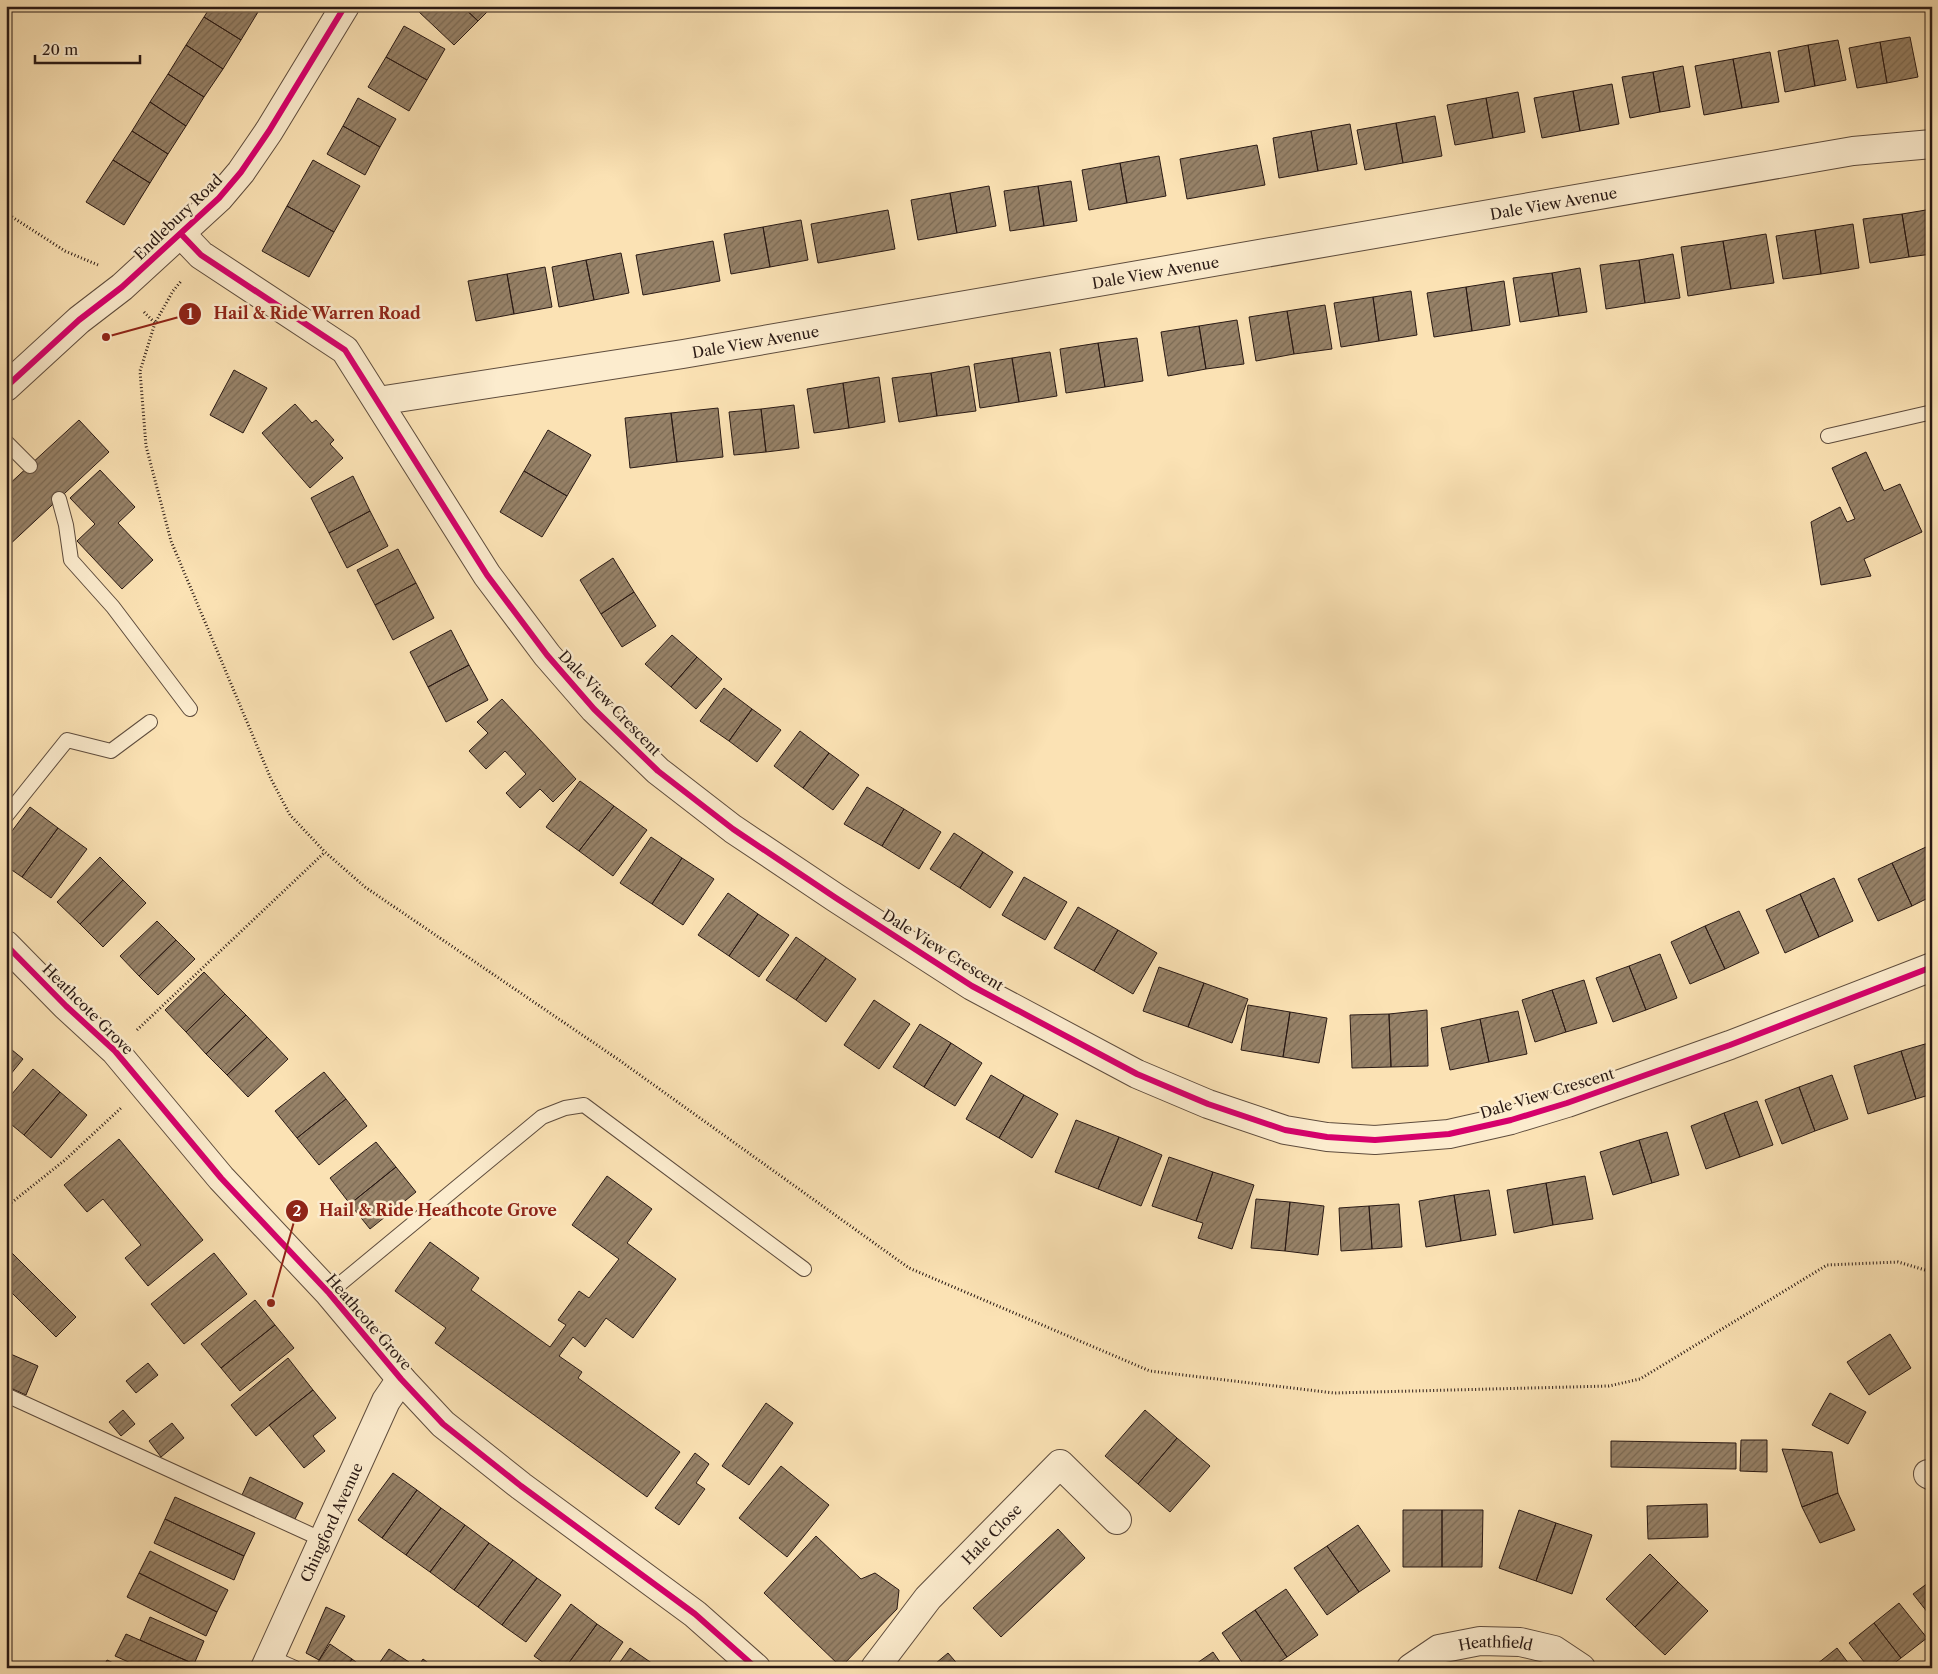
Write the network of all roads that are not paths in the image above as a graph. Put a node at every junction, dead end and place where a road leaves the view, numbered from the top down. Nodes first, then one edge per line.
1 (345, 6) edge
2 (1932, 144) edge
3 (181, 234) junction
4 (6, 386) edge
5 (378, 401) junction
6 (1932, 414) edge
7 (1828, 436) dead end
8 (6, 442) edge
9 (30, 466) dead end
10 (59, 499) dead end
11 (190, 709) dead end
12 (150, 722) dead end
13 (6, 816) edge
14 (6, 945) edge
15 (1932, 967) edge
16 (804, 1270) dead end
17 (329, 1293) junction
18 (401, 1379) junction
19 (6, 1396) edge
20 (1117, 1520) dead end
21 (323, 1540) junction
22 (268, 1662) edge
23 (295, 1668) edge
24 (756, 1668) edge
25 (875, 1668) edge
26 (1411, 1668) edge
27 (1581, 1668) edge

1 - 3 street, Endlebury Road
2 - 5 street, Dale View Avenue
3 - 4 street, Endlebury Road
3 - 5 street, Dale View Crescent
5 - 15 street, Dale View Crescent
6 - 7 lane
8 - 9 lane
10 - 11 lane
12 - 13 lane
14 - 17 street, Heathcote Grove
16 - 17 lane
17 - 18 street, Heathcote Grove
18 - 21 street, Chingford Avenue
18 - 24 street, Heathcote Grove
19 - 21 lane
20 - 25 street, Hale Close
21 - 22 street, Chingford Avenue
22 - 23 lane
26 - 27 street, Heathfield

